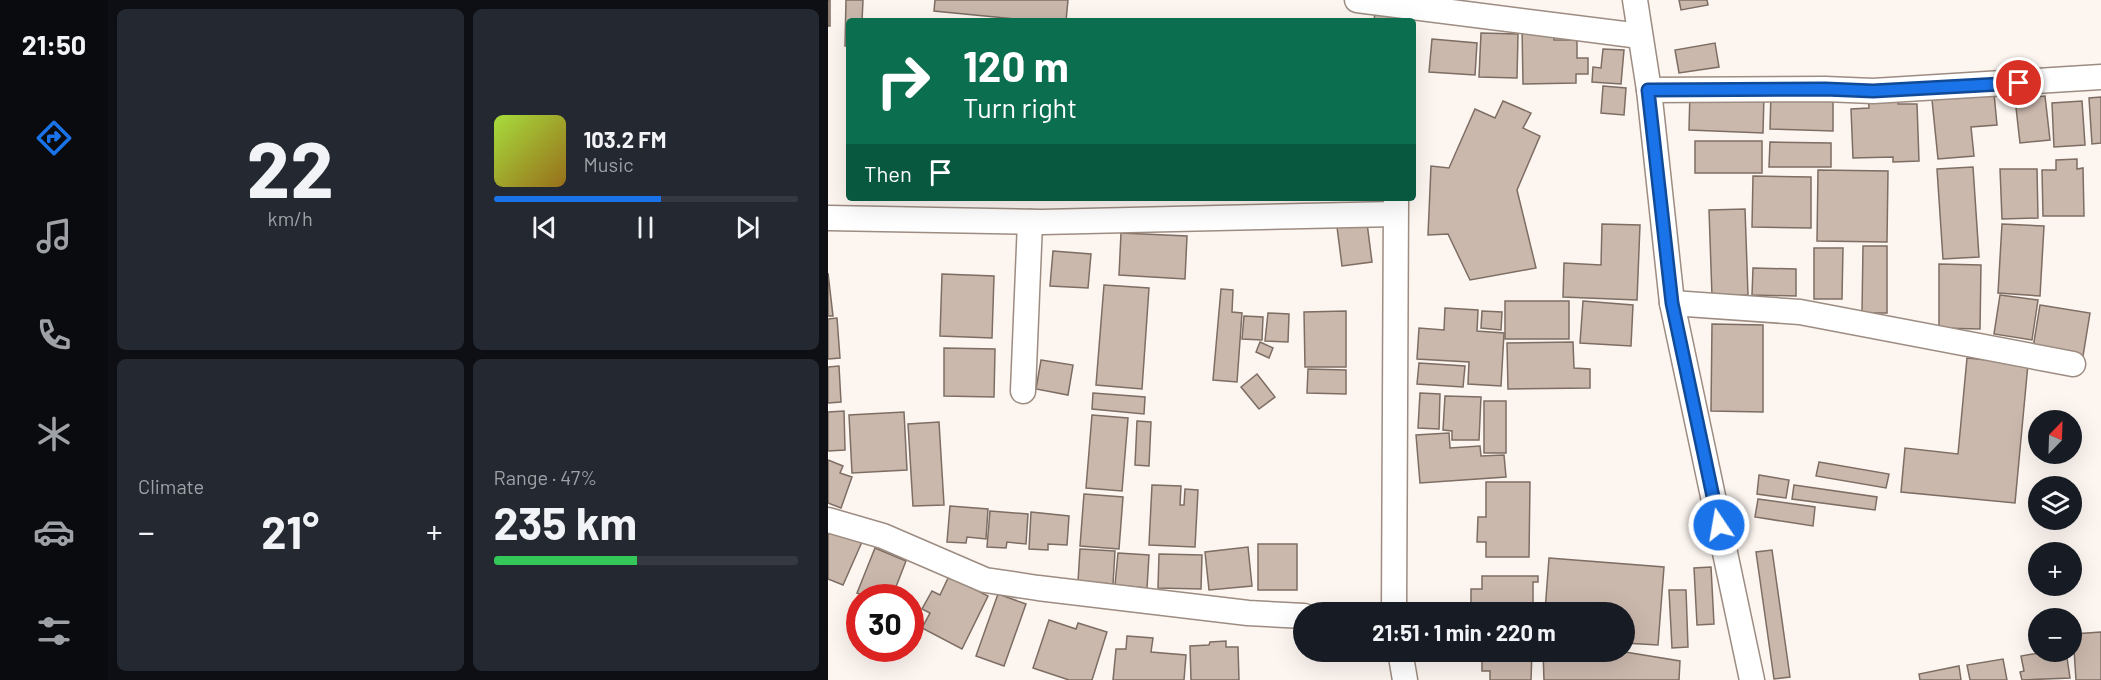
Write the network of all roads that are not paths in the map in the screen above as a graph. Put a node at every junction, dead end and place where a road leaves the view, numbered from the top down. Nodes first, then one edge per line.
1 (1357, 0) edge
2 (1635, 0) edge
3 (1411, 9) edge
4 (1640, 36) junction
5 (2101, 77) edge
6 (1648, 90) junction
7 (1396, 206) edge
8 (828, 218) edge
9 (1030, 222) junction
10 (1672, 303) junction
11 (2073, 364) dead end
12 (1023, 391) dead end
13 (828, 520) edge
14 (1394, 602) edge
15 (1293, 615) edge
16 (1402, 662) edge
17 (1405, 680) edge
18 (1752, 680) edge

1 - 3 street
2 - 4 street
3 - 4 street
4 - 6 street
5 - 6 street
6 - 10 street
7 - 9 street
7 - 14 street
8 - 9 street
9 - 12 street
10 - 11 street
10 - 18 street
13 - 15 street
16 - 17 street

